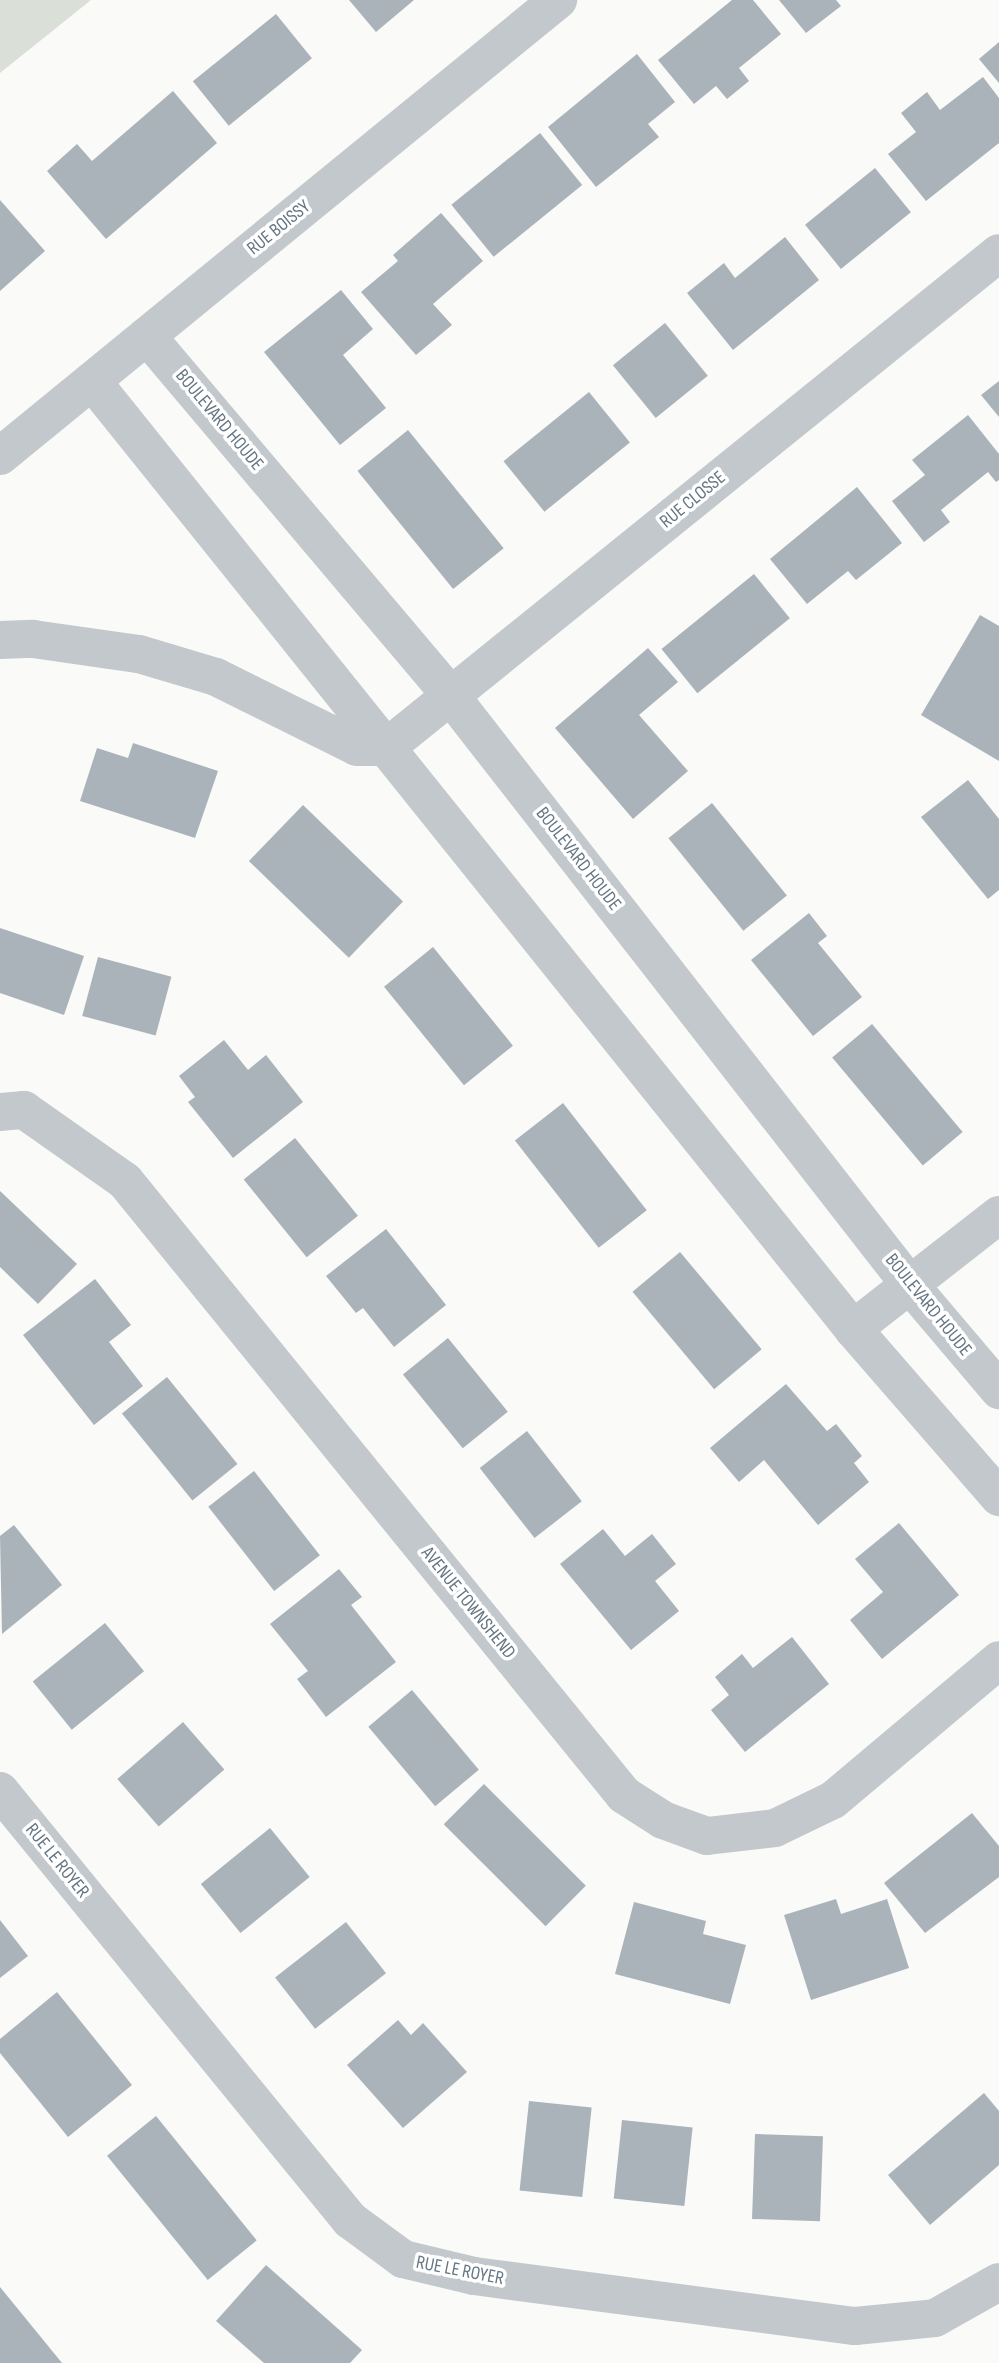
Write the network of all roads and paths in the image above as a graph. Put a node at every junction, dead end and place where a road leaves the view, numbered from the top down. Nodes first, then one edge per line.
1 (558, 0) edge
2 (999, 253) edge
3 (147, 336) junction
4 (92, 381) junction
5 (0, 456) edge
6 (0, 640) edge
7 (450, 695) junction
8 (387, 747) junction
9 (0, 1112) edge
10 (999, 1215) edge
11 (910, 1285) junction
12 (853, 1329) junction
13 (999, 1390) edge
14 (999, 1497) edge
15 (999, 1660) edge
16 (0, 1791) edge
17 (999, 2282) edge

1 - 3 street, RUE BOISSY
2 - 7 street, RUE CLOSSE
3 - 4 street, RUE BOISSY
3 - 7 street, BOULEVARD HOUDE
4 - 5 street, RUE BOISSY
4 - 8 street
6 - 8 street
7 - 8 street, RUE CLOSSE
7 - 11 street, BOULEVARD HOUDE
8 - 12 street
9 - 15 street, AVENUE TOWNSHEND
10 - 11 street
11 - 12 street
11 - 13 street, BOULEVARD HOUDE
12 - 14 street
16 - 17 street, RUE LE ROYER

